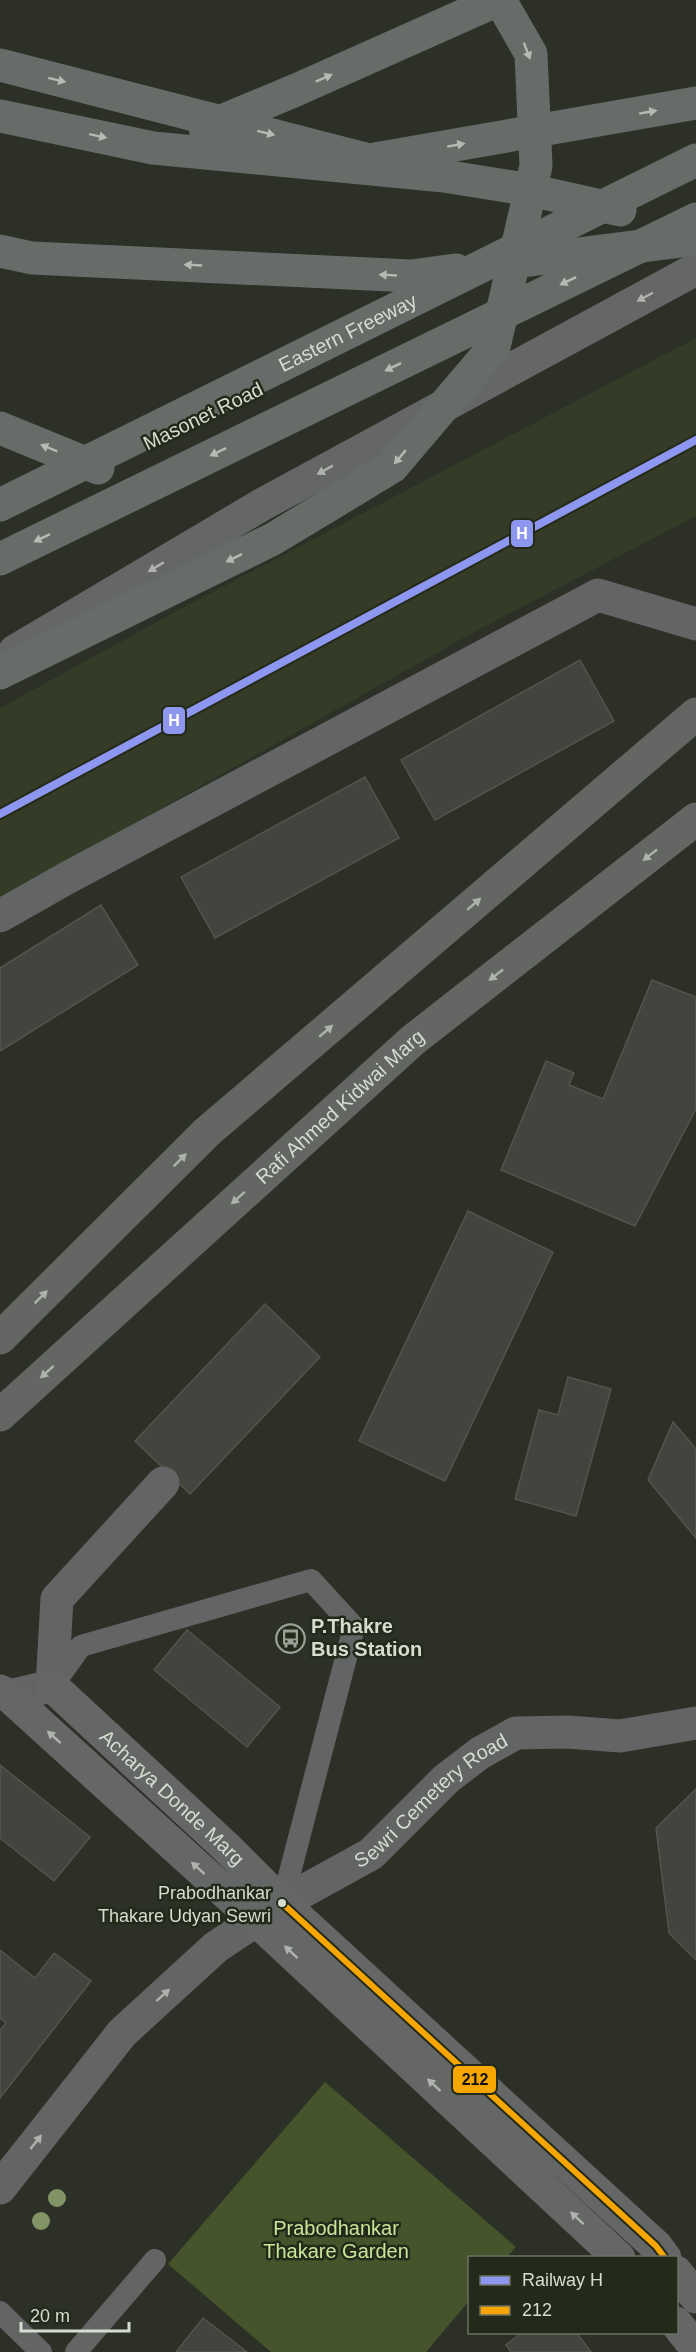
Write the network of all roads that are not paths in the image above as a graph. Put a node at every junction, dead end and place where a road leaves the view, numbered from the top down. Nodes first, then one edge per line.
1 (499, 0) edge
2 (0, 65) edge
3 (696, 103) edge
4 (0, 116) edge
5 (153, 148) junction
6 (696, 160) edge
7 (696, 173) edge
8 (620, 210) junction
9 (696, 219) edge
10 (696, 240) edge
11 (0, 251) edge
12 (696, 269) edge
13 (0, 428) edge
14 (98, 468) junction
15 (0, 506) edge
16 (0, 515) edge
17 (0, 559) edge
18 (696, 624) edge
19 (0, 660) edge
20 (0, 673) edge
21 (695, 716) edge
22 (696, 819) edge
23 (0, 916) edge
24 (0, 1338) edge
25 (0, 1414) edge
26 (163, 1483) dead end
27 (52, 1686) junction
28 (5, 1694) edge
29 (696, 1723) edge
30 (269, 1912) junction
31 (0, 2188) edge
32 (617, 2256) edge
33 (664, 2256) edge
34 (155, 2260) dead end
35 (678, 2274) edge
36 (696, 2297) edge
37 (0, 2312) edge
38 (678, 2326) edge
39 (696, 2348) edge
40 (41, 2352) edge
41 (76, 2352) edge

5 -> 1 highway
1 -> 20 highway, bridge
2 -> 3 highway, bridge
4 -> 5 highway
5 - 8 highway
6 - 15 highway, Eastern Freeway, bridge
7 - 8 street, Masonet Road
8 - 14 street, Masonet Road
9 -> 17 highway, bridge
10 -> 11 highway, bridge
12 -> 19 street
14 -> 13 highway
14 - 16 street, Masonet Road
18 - 23 street
24 -> 21 main road
22 -> 25 main road, Rafi Ahmed Kidwai Marg
26 - 27 street
27 - 28 street, Acharya Donde Marg
27 - 30 street, Acharya Donde Marg
27 - 30 lane
30 -> 28 street, Acharya Donde Marg
29 - 30 street, Sewri Cemetery Road
31 -> 30 street, Sewri Cemetery Road
32 -> 30 street, Acharya Donde Marg
30 - 33 street, Acharya Donde Marg
34 - 41 lane
35 - 36 street
37 - 40 lane
38 - 39 street

